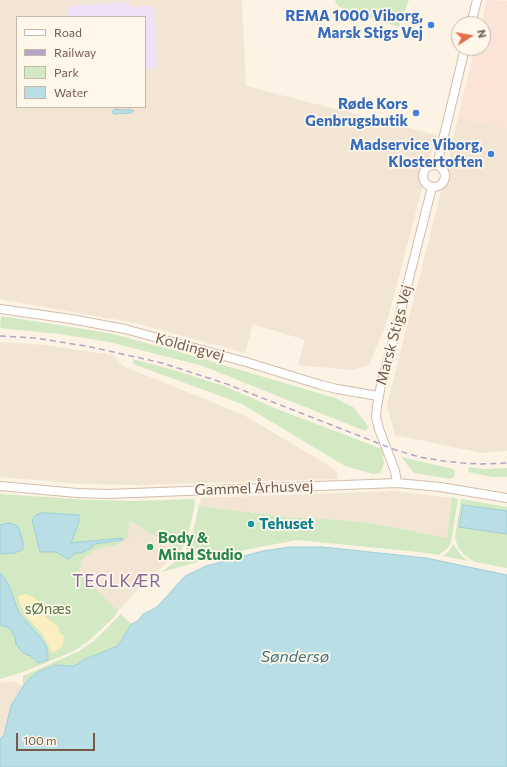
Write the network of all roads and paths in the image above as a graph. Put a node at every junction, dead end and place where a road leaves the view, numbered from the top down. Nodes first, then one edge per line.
1 (477, 0) edge
2 (473, 16) edge
3 (463, 56) edge
4 (436, 165) junction
5 (432, 187) junction
6 (0, 309) edge
7 (378, 396) junction
8 (397, 483) junction
9 (0, 486) edge
10 (507, 498) edge

1 - 2 street
3 - 4 street
4 - 5 street
4 - 5 street
5 - 7 street, Marsk Stigs Vej
6 - 7 street, Koldingvej
7 - 8 street, Marsk Stigs Vej
8 - 9 street, Gammel Århusvej
8 - 10 street, Gammel Århusvej

